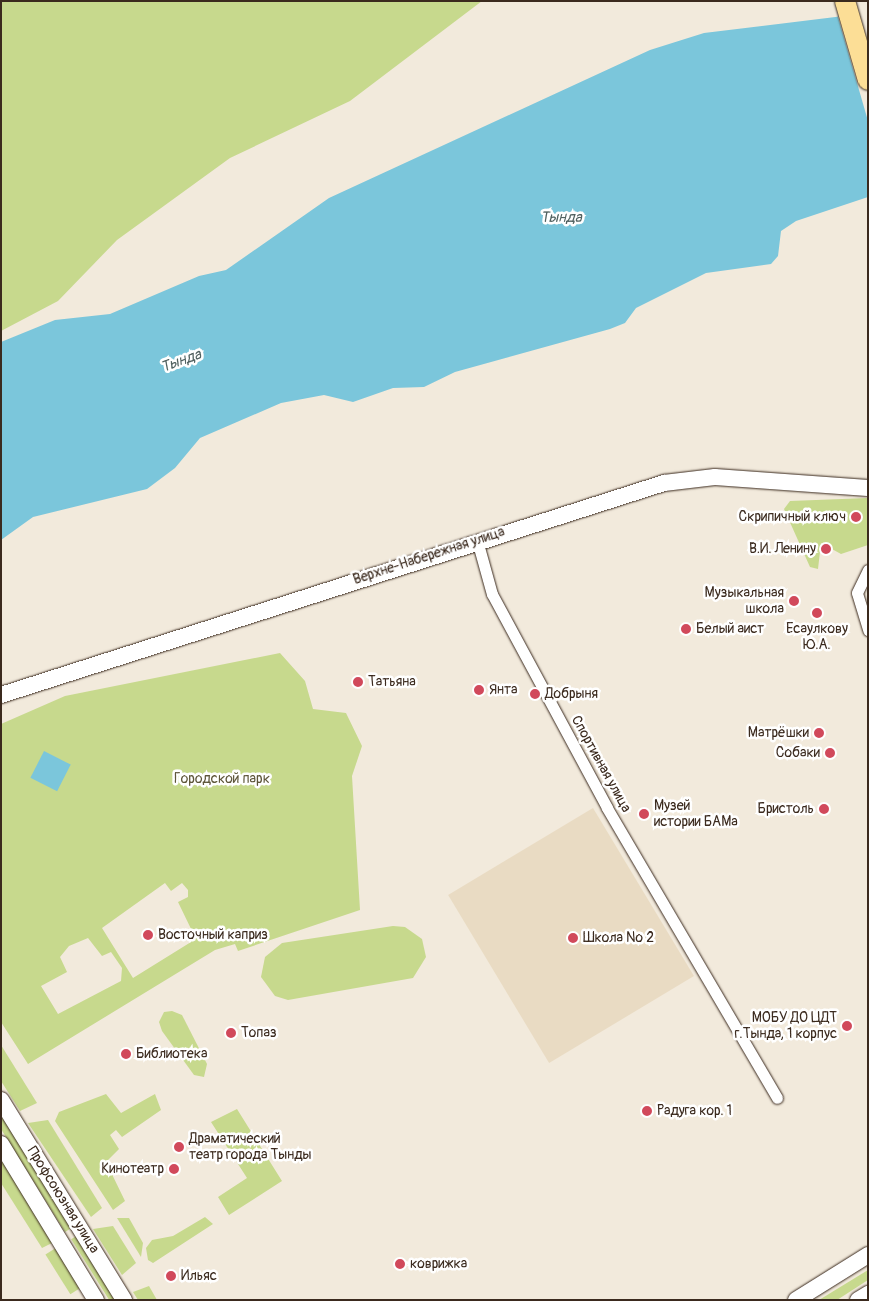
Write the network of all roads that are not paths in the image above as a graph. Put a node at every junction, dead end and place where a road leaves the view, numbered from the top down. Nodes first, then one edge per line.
1 (845, 1) edge
2 (868, 80) edge
3 (868, 488) edge
4 (477, 540) junction
5 (868, 570) edge
6 (868, 630) edge
7 (1, 695) edge
8 (777, 1098) dead end
9 (1, 1100) edge
10 (1, 1144) edge
11 (868, 1255) edge
12 (868, 1294) edge
13 (96, 1300) edge
14 (124, 1300) edge
15 (796, 1300) edge
16 (858, 1300) edge

1 - 2 highway
3 - 4 street, Верхне-Набережная улица
4 - 7 street, Верхне-Набережная улица
4 - 8 street, Спортивная улица
5 - 6 street
9 - 14 street, Профсоюзная улица
10 - 13 street, Профсоюзная улица
11 - 15 street
12 - 16 street

